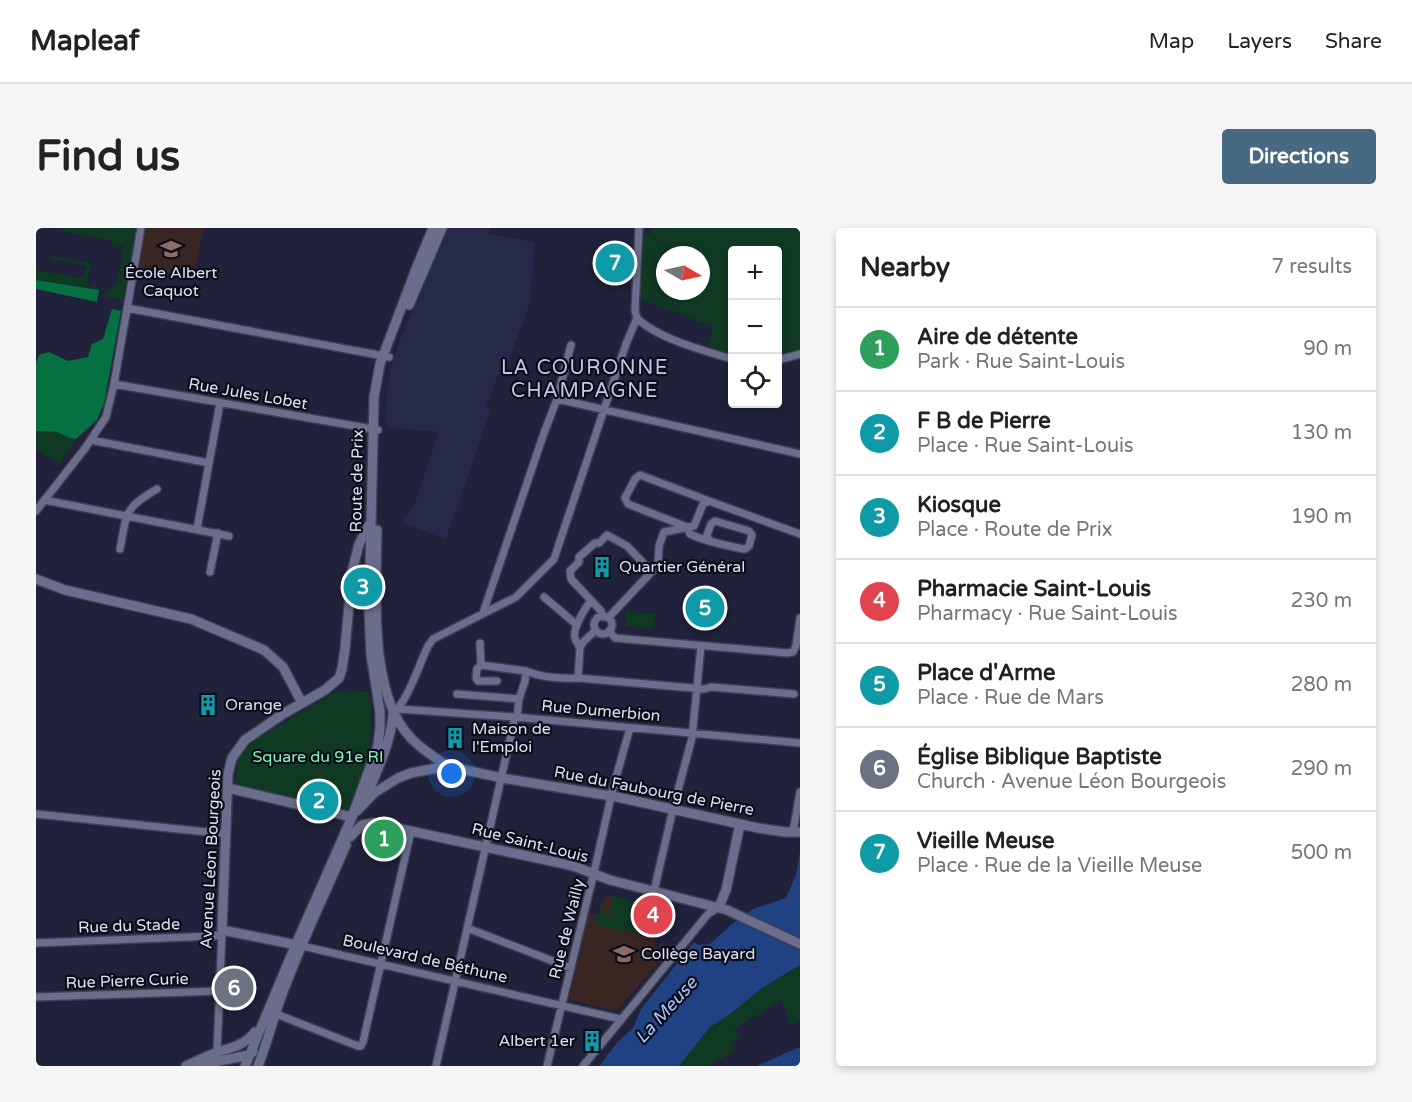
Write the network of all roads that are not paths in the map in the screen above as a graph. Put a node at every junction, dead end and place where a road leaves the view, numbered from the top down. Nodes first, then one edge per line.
1 (141, 228) edge
2 (433, 228) edge
3 (442, 228) edge
4 (639, 228) edge
5 (127, 308) junction
6 (637, 318) junction
7 (572, 345) dead end
8 (800, 354) edge
9 (386, 356) junction
10 (728, 358) edge
11 (782, 359) edge
12 (114, 384) junction
13 (557, 399) junction
14 (220, 403) junction
15 (604, 409) junction
16 (375, 430) junction
17 (91, 440) junction
18 (800, 454) edge
19 (209, 463) junction
20 (157, 489) dead end
21 (41, 500) edge
22 (709, 501) junction
23 (36, 511) edge
24 (126, 516) junction
25 (374, 523) junction
26 (687, 527) junction
27 (197, 529) junction
28 (218, 534) junction
29 (800, 534) edge
30 (229, 536) dead end
31 (710, 541) junction
32 (120, 549) dead end
33 (651, 571) junction
34 (210, 572) dead end
35 (36, 579) edge
36 (544, 597) dead end
37 (591, 600) junction
38 (483, 613) junction
39 (605, 617) junction
40 (800, 618) edge
41 (577, 625) junction
42 (596, 630) junction
43 (609, 632) junction
44 (480, 643) dead end
45 (701, 646) junction
46 (580, 648) junction
47 (481, 664) junction
48 (526, 671) junction
49 (578, 678) junction
50 (496, 681) dead end
51 (375, 682) junction
52 (697, 689) junction
53 (457, 694) dead end
54 (794, 694) dead end
55 (519, 699) junction
56 (302, 703) junction
57 (396, 711) junction
58 (516, 717) junction
59 (630, 728) junction
60 (693, 733) junction
61 (381, 743) junction
62 (800, 743) edge
63 (447, 766) junction
64 (501, 778) junction
65 (228, 788) junction
66 (800, 792) edge
67 (612, 796) junction
68 (363, 804) junction
69 (673, 809) junction
70 (36, 814) edge
71 (352, 817) junction
72 (740, 824) junction
73 (411, 831) junction
74 (797, 832) edge
75 (226, 834) junction
76 (350, 837) junction
77 (485, 847) junction
78 (594, 875) junction
79 (654, 891) junction
80 (719, 907) junction
81 (467, 928) junction
82 (222, 932) junction
83 (36, 943) edge
84 (800, 944) edge
85 (299, 945) junction
86 (381, 964) junction
87 (571, 968) junction
88 (455, 981) junction
89 (220, 991) junction
90 (36, 998) edge
91 (562, 1006) junction
92 (276, 1014) junction
93 (620, 1019) junction
94 (262, 1023) junction
95 (270, 1032) junction
96 (233, 1048) junction
97 (249, 1055) junction
98 (221, 1056) junction
99 (260, 1062) edge
100 (186, 1066) edge
101 (197, 1066) edge
102 (234, 1066) edge
103 (245, 1066) edge
104 (251, 1066) edge
105 (436, 1066) edge
106 (547, 1066) edge
107 (583, 1066) edge

1 - 5 street
2 - 9 main road, Route de Prix
3 - 9 main road, Route de Prix
4 - 6 street
5 - 9 street
5 - 12 street
6 - 10 street
6 - 15 street
7 - 13 street
8 - 11 street
9 - 16 main road, Route de Prix
12 - 14 street, Rue Jules Lobet
12 - 17 street
13 - 15 street
13 - 38 street
14 - 16 street, Rue Jules Lobet
14 - 19 street
15 - 18 street
15 - 38 street
16 - 25 main road, Route de Prix
17 - 19 street
17 - 21 street
19 - 27 street
20 - 24 street
21 - 23 street
21 - 24 street
22 - 26 street
22 - 26 street
22 - 29 street
24 - 27 street
24 - 32 street
25 - 51 main road, Route de Prix
25 - 56 main road, Avenue Léon Bourgeois
25 - 57 main road, Route de Prix
26 - 31 street
26 - 33 street
27 - 28 street
28 - 30 street
28 - 34 street
31 - 31 street
33 - 37 street
33 - 39 street
35 - 56 main road
36 - 41 street
37 - 39 street
37 - 41 street
38 - 57 street
39 - 42 street
39 - 43 street
40 - 45 street
41 - 46 street
42 - 43 street
42 - 46 street
43 - 45 street
44 - 47 street
45 - 52 street
46 - 49 street
47 - 48 street
47 - 50 street
48 - 49 street
48 - 55 street
49 - 52 street
51 - 57 main road
51 - 61 main road, Route de Prix
52 - 54 street
52 - 60 street
53 - 55 street
55 - 58 street
56 - 65 main road, Avenue Léon Bourgeois
57 - 58 street, Rue Dumerbion
57 - 61 main road, Route de Prix
57 - 63 main road, Route de Prix
58 - 59 street, Rue Dumerbion
58 - 64 street
59 - 60 street, Rue Dumerbion
59 - 67 street, Rue de Wailly
60 - 62 street, Rue Dumerbion
60 - 69 street
61 - 68 main road
61 - 71 main road
63 - 64 main road, Rue du Faubourg de Pierre
63 - 68 main road
64 - 67 main road, Rue du Faubourg de Pierre
64 - 77 street
65 - 71 main road
65 - 75 main road, Avenue Léon Bourgeois
66 - 74 street
67 - 69 main road, Rue du Faubourg de Pierre
67 - 78 street, Rue de Wailly
68 - 71 main road
68 - 76 main road
69 - 72 main road, Rue du Faubourg de Pierre
69 - 79 street
70 - 75 street
71 - 85 main road
72 - 74 main road, Rue du Faubourg de Pierre
72 - 80 main road
73 - 76 main road, Rue Saint-Louis
73 - 77 main road, Rue Saint-Louis
73 - 86 street
75 - 82 main road, Avenue Léon Bourgeois
76 - 85 main road
77 - 78 main road, Rue Saint-Louis
77 - 81 street
78 - 79 main road, Rue Saint-Louis
78 - 87 street, Rue de Wailly
79 - 80 main road, Rue Saint-Louis
80 - 84 main road, Rue Saint-Louis
80 - 93 street
81 - 87 street
81 - 88 street
82 - 83 street, Rue du Stade
82 - 85 main road, Boulevard de Béthune
82 - 89 street, Avenue Léon Bourgeois
85 - 86 street, Boulevard de Béthune
85 - 92 main road
85 - 94 main road
86 - 88 street, Boulevard de Béthune
86 - 92 street
87 - 91 street, Rue de Wailly
88 - 91 street, Boulevard de Béthune
88 - 105 street
89 - 90 street, Rue Pierre Curie
89 - 98 street, Avenue Léon Bourgeois
91 - 93 street, Boulevard de Béthune
91 - 106 street, Rue de Wailly
92 - 95 main road
93 - 107 street
94 - 96 main road
94 - 97 main road
95 - 97 main road
95 - 99 main road
96 - 97 main road
96 - 98 main road
97 - 98 main road
97 - 103 main road
97 - 104 main road
98 - 100 main road
98 - 101 main road
98 - 102 main road

